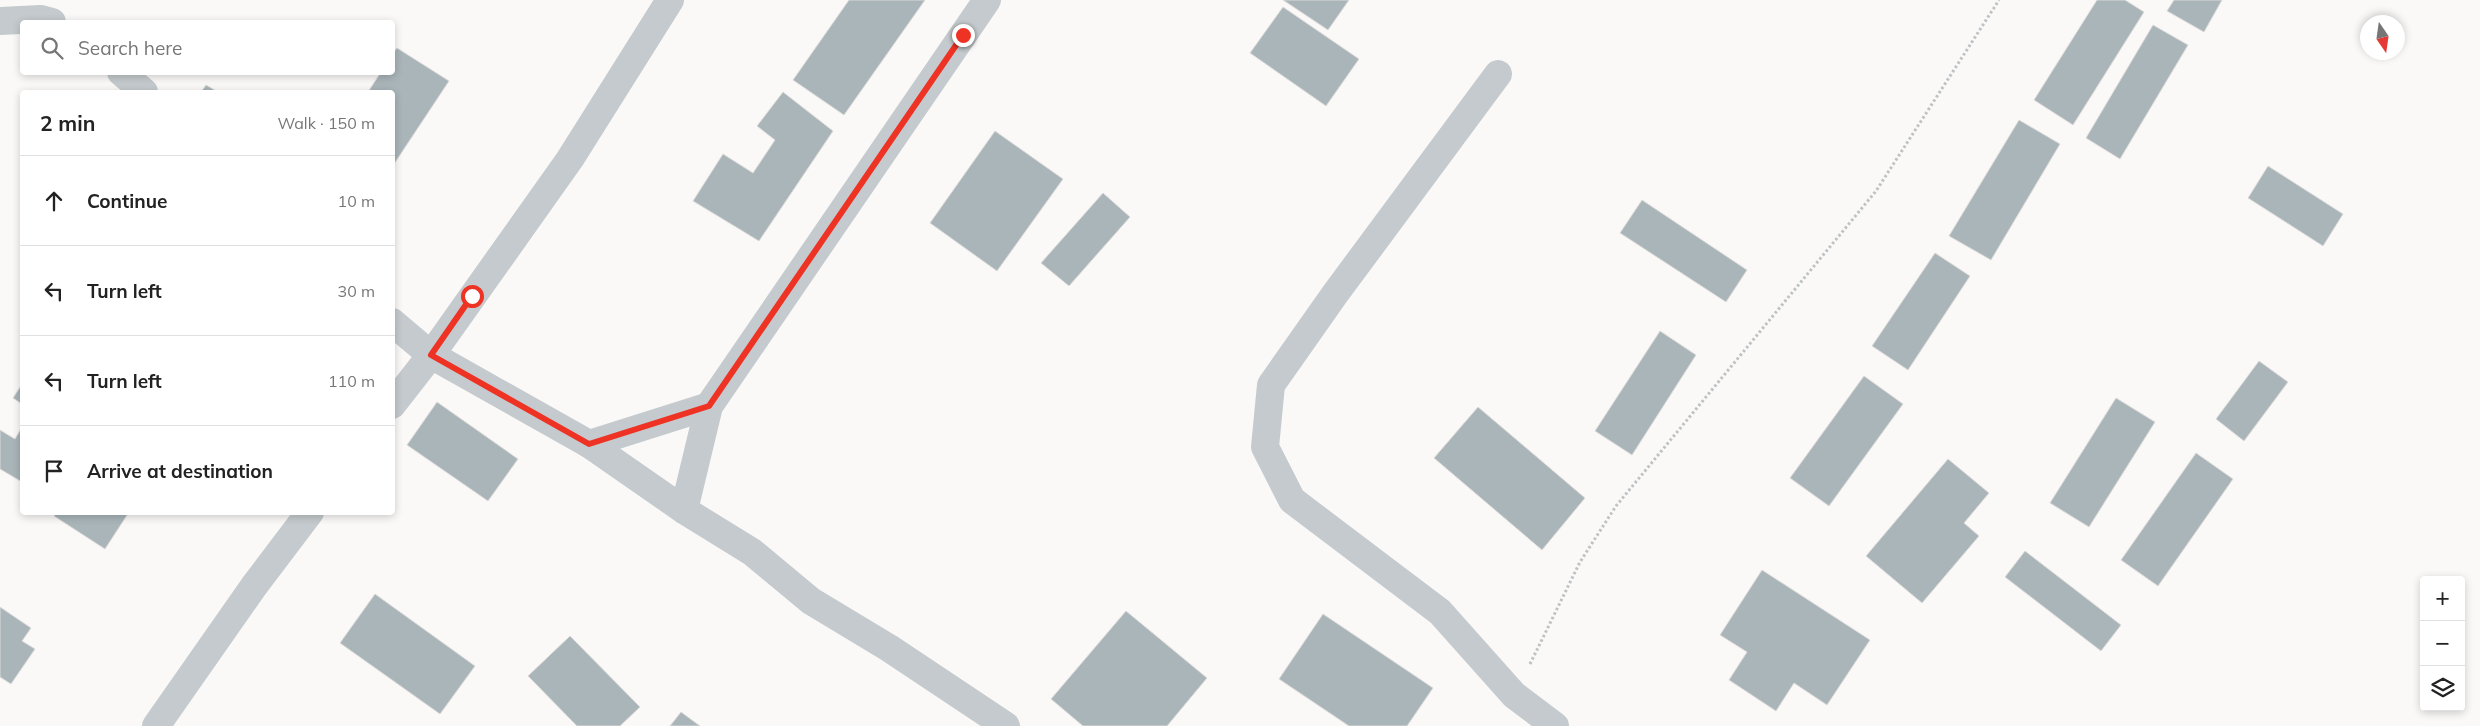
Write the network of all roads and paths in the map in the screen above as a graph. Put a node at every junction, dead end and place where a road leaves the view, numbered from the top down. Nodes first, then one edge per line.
1 (670, 0) edge
2 (988, 0) edge
3 (1999, 0) edge
4 (0, 20) edge
5 (46, 20) edge
6 (1498, 74) dead end
7 (124, 75) edge
8 (142, 90) edge
9 (395, 325) edge
10 (431, 355) junction
11 (395, 401) edge
12 (709, 406) junction
13 (589, 444) junction
14 (684, 510) junction
15 (308, 515) edge
16 (1514, 696) junction
17 (156, 726) edge
18 (1006, 726) edge
19 (1555, 726) edge

1 - 10 street
2 - 12 street
3 - 16 path
4 - 5 street
6 - 16 street
7 - 8 street
9 - 10 street
10 - 11 street
10 - 13 street
12 - 13 street
12 - 14 street
13 - 14 street
14 - 18 street
15 - 17 street
16 - 19 street

